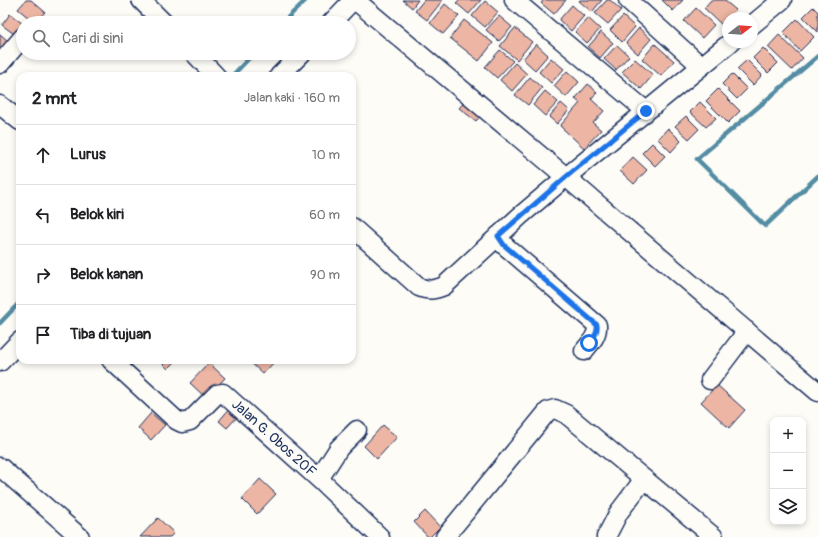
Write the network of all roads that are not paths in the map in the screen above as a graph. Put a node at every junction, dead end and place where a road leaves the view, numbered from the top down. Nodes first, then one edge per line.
1 (141, 0) edge
2 (354, 0) edge
3 (514, 0) edge
4 (628, 0) edge
5 (772, 3) edge
6 (157, 16) edge
7 (339, 16) edge
8 (758, 18) edge
9 (16, 45) edge
10 (724, 48) edge
11 (201, 60) edge
12 (295, 60) edge
13 (0, 64) edge
14 (701, 66) junction
15 (212, 72) edge
16 (283, 72) edge
17 (0, 105) edge
18 (646, 111) junction
19 (16, 118) edge
20 (566, 177) junction
21 (356, 231) edge
22 (498, 236) junction
23 (747, 331) junction
24 (16, 345) edge
25 (584, 351) dead end
26 (0, 362) edge
27 (115, 364) edge
28 (710, 380) dead end
29 (818, 392) edge
30 (357, 430) dead end
31 (0, 467) edge
32 (319, 479) junction
33 (644, 479) junction
34 (80, 537) edge
35 (380, 537) edge
36 (445, 537) edge
37 (606, 537) edge
38 (714, 537) edge

1 - 6 street
2 - 7 street
2 - 20 street
3 - 18 street
4 - 14 street
5 - 8 street
9 - 13 street
10 - 14 street
11 - 15 street
12 - 16 street
14 - 18 street
17 - 19 street
18 - 20 street
20 - 22 street
20 - 23 street
21 - 22 street
22 - 25 street
23 - 28 street
23 - 29 street
24 - 26 street
27 - 32 street, Jalan G. Obos 20F
30 - 32 street
31 - 34 street
32 - 35 street, Jalan G. Obos 20F
33 - 36 street
33 - 37 street
33 - 38 street

